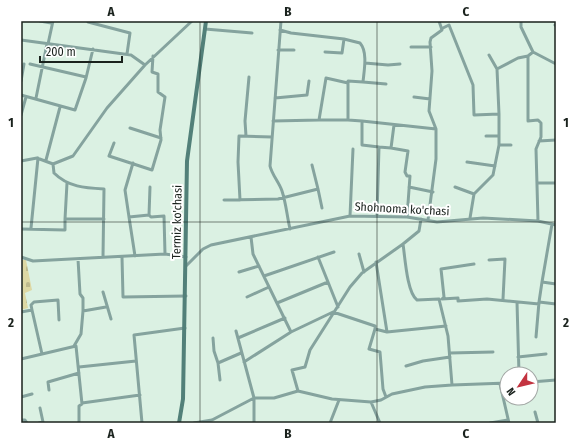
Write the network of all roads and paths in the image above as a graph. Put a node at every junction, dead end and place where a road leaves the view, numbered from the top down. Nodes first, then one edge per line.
1 (40, 21) edge
2 (84, 21) edge
3 (88, 21) edge
4 (192, 21) edge
5 (205, 21) edge
6 (280, 21) edge
7 (439, 21) edge
8 (521, 21) edge
9 (52, 22) edge
10 (443, 28) junction
11 (205, 29) junction
12 (280, 30) junction
13 (252, 33) dead end
14 (344, 39) junction
15 (21, 40) edge
16 (47, 44) junction
17 (411, 47) dead end
18 (430, 47) junction
19 (93, 50) junction
20 (278, 50) junction
21 (294, 50) dead end
22 (325, 52) dead end
23 (533, 52) junction
24 (127, 54) junction
25 (489, 55) dead end
26 (153, 56) junction
27 (528, 56) junction
28 (365, 63) junction
29 (24, 64) dead end
30 (30, 64) dead end
31 (400, 64) dead end
32 (556, 64) edge
33 (145, 65) junction
34 (43, 67) junction
35 (498, 70) junction
36 (86, 77) junction
37 (249, 77) dead end
38 (21, 81) edge
39 (309, 81) dead end
40 (348, 82) junction
41 (363, 82) junction
42 (386, 84) dead end
43 (21, 95) edge
44 (26, 97) junction
45 (414, 97) dead end
46 (36, 98) junction
47 (274, 98) junction
48 (430, 99) junction
49 (60, 107) junction
50 (21, 114) edge
51 (499, 114) junction
52 (319, 120) junction
53 (348, 120) junction
54 (273, 121) junction
55 (362, 121) junction
56 (394, 125) junction
57 (130, 128) dead end
58 (436, 129) junction
59 (246, 136) junction
60 (486, 136) dead end
61 (499, 136) junction
62 (161, 138) junction
63 (272, 138) junction
64 (556, 140) edge
65 (539, 141) junction
66 (114, 143) dead end
67 (499, 145) junction
68 (511, 145) dead end
69 (380, 147) junction
70 (391, 148) junction
71 (353, 149) dead end
72 (38, 158) junction
73 (46, 160) junction
74 (21, 161) edge
75 (467, 162) dead end
76 (53, 164) junction
77 (133, 164) junction
78 (312, 165) dead end
79 (495, 166) junction
80 (67, 183) junction
81 (538, 183) junction
82 (556, 184) edge
83 (150, 187) dead end
84 (409, 187) junction
85 (455, 187) dead end
86 (318, 189) junction
87 (433, 192) junction
88 (474, 194) junction
89 (284, 198) junction
90 (224, 200) dead end
91 (240, 200) junction
92 (322, 208) dead end
93 (149, 215) junction
94 (377, 215) junction
95 (350, 216) junction
96 (407, 216) junction
97 (129, 217) junction
98 (470, 218) junction
99 (65, 219) junction
100 (104, 219) junction
101 (421, 219) junction
102 (428, 220) junction
103 (538, 221) junction
104 (554, 224) edge
105 (31, 228) junction
106 (21, 229) edge
107 (290, 229) junction
108 (251, 237) junction
109 (403, 244) junction
110 (334, 252) dead end
111 (166, 254) junction
112 (359, 254) dead end
113 (135, 256) junction
114 (21, 257) edge
115 (103, 257) junction
116 (122, 257) junction
117 (186, 257) junction
118 (318, 257) junction
119 (78, 259) junction
120 (489, 260) dead end
121 (376, 262) junction
122 (474, 264) dead end
123 (186, 266) junction
124 (259, 266) junction
125 (239, 272) dead end
126 (364, 272) junction
127 (264, 276) junction
128 (328, 282) junction
129 (542, 282) junction
130 (556, 284) edge
131 (270, 287) junction
132 (102, 292) dead end
133 (186, 296) junction
134 (247, 297) dead end
135 (440, 299) junction
136 (503, 299) junction
137 (517, 302) junction
138 (277, 303) junction
139 (539, 303) junction
140 (556, 304) edge
141 (106, 307) junction
142 (338, 307) junction
143 (32, 310) junction
144 (83, 311) junction
145 (21, 312) edge
146 (334, 312) junction
147 (285, 318) junction
148 (111, 319) dead end
149 (58, 320) dead end
150 (446, 326) junction
151 (185, 328) junction
152 (375, 329) junction
153 (236, 331) dead end
154 (291, 332) junction
155 (387, 332) junction
156 (536, 336) dead end
157 (213, 338) dead end
158 (238, 338) junction
159 (74, 346) junction
160 (493, 352) dead end
161 (241, 353) junction
162 (42, 354) junction
163 (546, 354) dead end
164 (450, 355) junction
165 (518, 357) junction
166 (21, 359) edge
167 (136, 362) junction
168 (244, 362) junction
169 (218, 363) junction
170 (406, 366) dead end
171 (519, 366) edge
172 (79, 367) junction
173 (79, 373) junction
174 (220, 380) dead end
175 (556, 380) edge
176 (539, 381) edge
177 (499, 384) edge
178 (452, 385) junction
179 (50, 390) dead end
180 (298, 391) junction
181 (32, 394) dead end
182 (140, 395) junction
183 (21, 397) edge
184 (254, 398) junction
185 (386, 398) junction
186 (339, 400) junction
187 (371, 402) junction
188 (82, 403) junction
189 (505, 406) edge
190 (40, 408) dead end
191 (535, 412) dead end
192 (21, 420) edge
193 (508, 421) edge
194 (27, 423) edge
195 (39, 423) edge
196 (79, 423) edge
197 (142, 423) edge
198 (179, 423) edge
199 (195, 423) edge
200 (254, 423) edge
201 (330, 423) edge
202 (380, 423) edge
203 (490, 423) edge
204 (538, 423) edge

1 - 9 street
2 - 3 street
3 - 24 street
4 - 26 street
5 - 11 main road, Termiz ko'chasi
6 - 12 street
7 - 10 street
8 - 23 street
9 - 16 street
10 - 18 street
10 - 51 street
11 - 13 street
11 - 117 main road, Termiz ko'chasi
12 - 14 street
12 - 20 street
14 - 22 street
14 - 28 street
15 - 16 street
16 - 19 street
16 - 34 street
17 - 18 street
18 - 48 street
19 - 24 street
19 - 36 street
20 - 21 street
20 - 47 street
23 - 27 street
23 - 32 street
24 - 33 street
25 - 35 street
26 - 33 street
26 - 62 street
27 - 35 street
27 - 65 street
28 - 31 street
28 - 41 street
29 - 38 street
30 - 34 street
33 - 76 street
34 - 36 street
34 - 46 street
35 - 51 street
36 - 49 street
37 - 59 street
39 - 47 street
40 - 41 street
40 - 52 street
40 - 53 street
41 - 42 street
43 - 44 street
44 - 46 street
44 - 50 street
45 - 48 street
46 - 49 street
47 - 54 street
48 - 58 street
49 - 73 street
51 - 61 street
52 - 53 street
52 - 54 street
53 - 55 street
54 - 63 street
55 - 56 street
55 - 69 street
56 - 58 street
56 - 70 street
57 - 62 street
58 - 87 street
59 - 63 street
59 - 91 street
60 - 61 street
61 - 67 street
62 - 77 street
63 - 89 street
64 - 65 street
65 - 81 street
66 - 77 street
67 - 68 street
67 - 79 street
69 - 70 street
69 - 94 street
70 - 84 street
71 - 95 street
72 - 73 street
72 - 74 street
72 - 105 street
73 - 76 street
75 - 79 street
76 - 80 street
77 - 97 street
78 - 86 street
79 - 88 street
80 - 99 street
80 - 100 street
81 - 82 street
81 - 103 street
83 - 93 street
84 - 87 street
84 - 96 street
85 - 88 street
86 - 89 street
86 - 92 street
87 - 102 street
88 - 98 street
89 - 91 street
89 - 107 street
90 - 91 street
93 - 97 street
93 - 111 street
94 - 95 street, Shohnoma ko'chasi
94 - 96 street, Shohnoma ko'chasi
95 - 107 street, Shohnoma ko'chasi
96 - 101 street, Shohnoma ko'chasi
97 - 113 street
98 - 102 street, Shohnoma ko'chasi
98 - 103 street, Shohnoma ko'chasi
99 - 100 street
99 - 105 street
100 - 115 street
101 - 102 street, Shohnoma ko'chasi
101 - 109 street
103 - 104 street, Shohnoma ko'chasi
104 - 129 street
105 - 106 street
107 - 108 street, Shohnoma ko'chasi
108 - 123 street, Shohnoma ko'chasi
108 - 124 street
109 - 121 street
109 - 135 street
110 - 118 street
111 - 113 street
111 - 117 street
112 - 126 street
113 - 116 street
114 - 119 street
115 - 116 street
115 - 119 street
116 - 133 street
117 - 123 main road, Termiz ko'chasi
118 - 127 street
118 - 128 street
119 - 144 street
120 - 136 street
121 - 126 street
121 - 155 street
122 - 135 street
123 - 133 main road, Termiz ko'chasi
124 - 125 street
124 - 127 street
126 - 142 street
127 - 131 street
128 - 138 street
128 - 142 street
129 - 130 street
129 - 139 street
131 - 134 street
131 - 138 street
132 - 141 street
133 - 151 main road, Termiz ko'chasi
135 - 136 street
135 - 150 street
136 - 137 street
137 - 139 street
137 - 165 street
138 - 147 street
139 - 140 street
139 - 156 street
141 - 144 street
141 - 148 street
142 - 146 street
143 - 145 street
143 - 149 street
143 - 162 street
144 - 159 street
146 - 152 street
146 - 154 street
146 - 180 street
147 - 154 street
147 - 158 street
150 - 155 street
150 - 164 street
151 - 167 street
151 - 198 main road, Termiz ko'chasi
152 - 155 street
152 - 185 street
153 - 158 street
154 - 168 street
157 - 169 street
158 - 161 street
159 - 162 street
159 - 172 street
160 - 164 street
161 - 168 street
161 - 169 street
162 - 166 street
163 - 165 street
164 - 170 street
164 - 178 street
165 - 171 street
167 - 172 street
167 - 182 street
168 - 184 street
169 - 174 street
172 - 173 street
173 - 179 street
173 - 188 street
175 - 176 street
177 - 178 street
178 - 185 street
180 - 184 street
180 - 186 street
181 - 183 street
182 - 188 street
182 - 197 street
184 - 199 street
184 - 200 street
185 - 187 street
186 - 187 street
186 - 201 street
187 - 202 street
188 - 196 street
189 - 193 street
190 - 195 street
191 - 204 street
192 - 194 street
193 - 203 street

